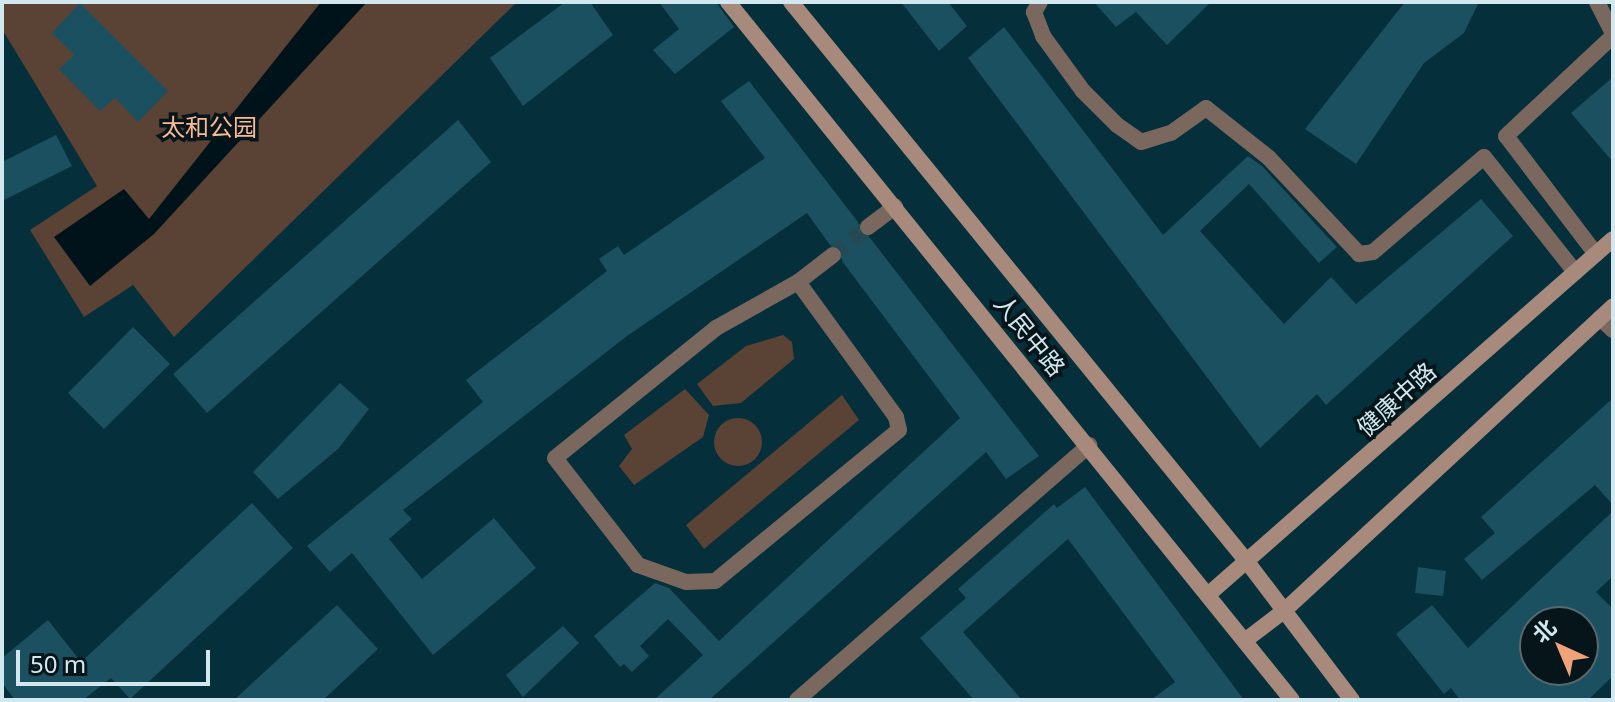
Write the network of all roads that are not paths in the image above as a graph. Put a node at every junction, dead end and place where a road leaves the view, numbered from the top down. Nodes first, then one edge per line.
1 (728, 2) edge
2 (791, 2) edge
3 (1040, 2) edge
4 (1597, 2) edge
5 (1613, 35) edge
6 (895, 207) junction
7 (868, 227) tunnel mouth
8 (1613, 239) edge
9 (1596, 254) junction
10 (833, 255) tunnel mouth
11 (1575, 272) junction
12 (798, 282) junction
13 (1607, 312) edge
14 (1613, 330) edge
15 (1089, 445) junction
16 (1248, 563) junction
17 (1210, 593) junction
18 (1285, 610) junction
19 (1247, 639) junction
20 (797, 700) edge
21 (1292, 700) edge
22 (1352, 700) edge

1 - 6 main road, 人民中路
2 - 16 main road, 人民中路
3 - 11 street
4 - 5 street
5 - 9 street
6 - 7 street
6 - 15 main road, 人民中路
8 - 9 main road, 健康中路
9 - 11 main road, 健康中路
10 - 12 street
11 - 16 main road, 健康中路
12 - 12 street
13 - 14 street
13 - 18 main road
15 - 17 main road, 人民中路
15 - 20 street
16 - 17 main road, 健康中路
16 - 18 main road, 人民中路
17 - 19 main road, 人民中路
18 - 19 main road
18 - 22 main road, 人民中路
19 - 21 main road, 人民中路

